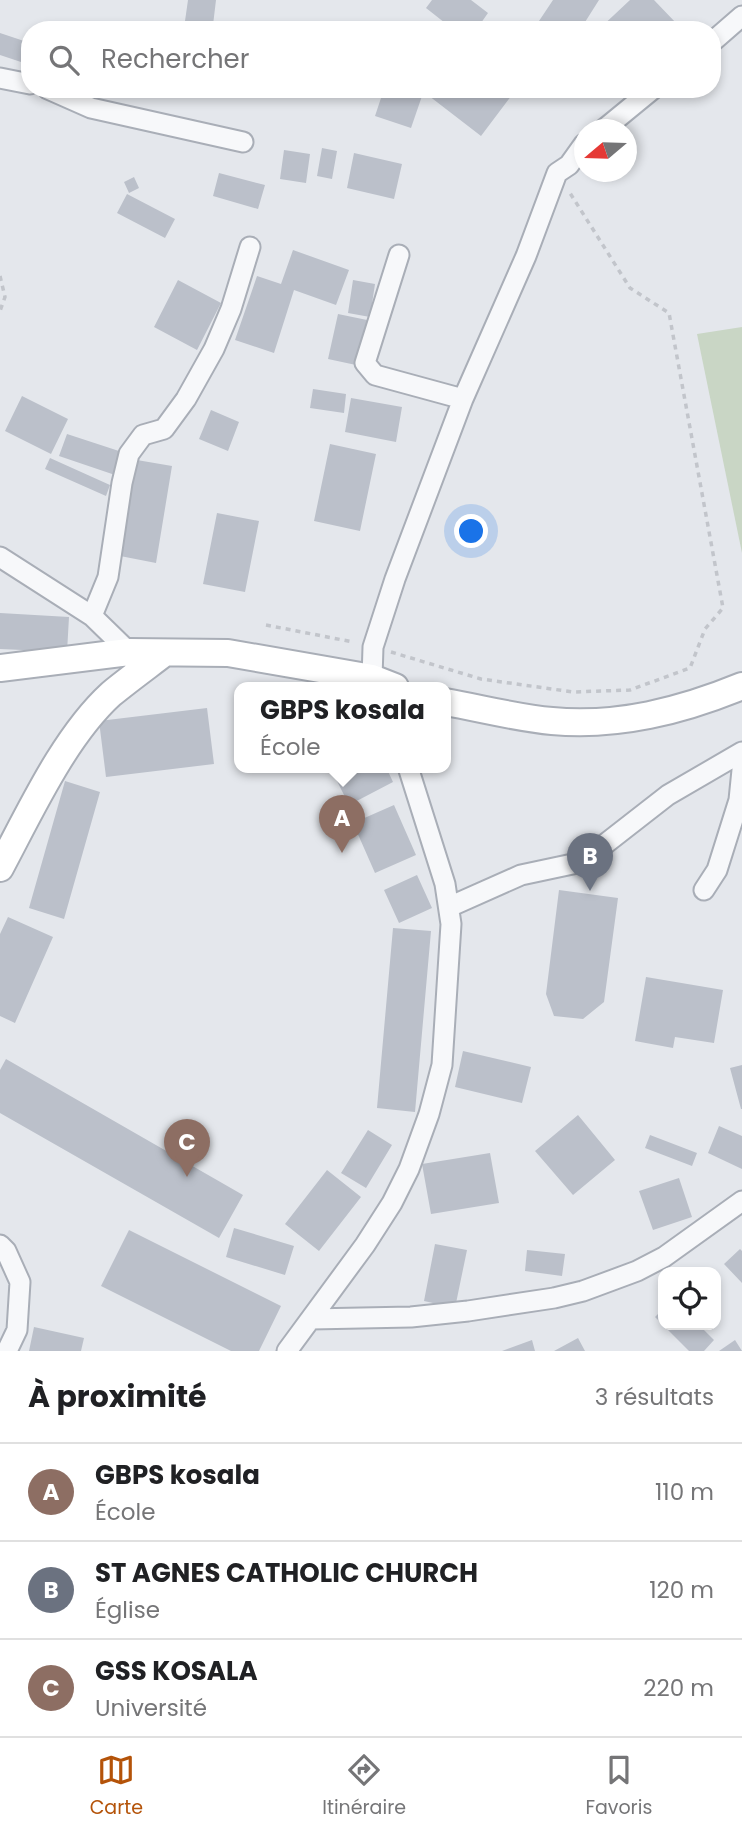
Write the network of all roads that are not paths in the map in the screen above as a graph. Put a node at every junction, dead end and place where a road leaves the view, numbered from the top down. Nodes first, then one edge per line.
1 (742, 16) edge
2 (721, 34) edge
3 (0, 78) edge
4 (21, 82) edge
5 (68, 98) edge
6 (642, 98) edge
7 (616, 119) edge
8 (243, 142) dead end
9 (574, 158) edge
10 (250, 247) dead end
11 (399, 255) dead end
12 (463, 399) junction
13 (0, 557) edge
14 (92, 616) junction
15 (129, 652) junction
16 (163, 654) junction
17 (0, 668) edge
18 (371, 682) edge
19 (381, 682) edge
20 (742, 686) edge
21 (451, 703) edge
22 (742, 752) edge
23 (742, 770) edge
24 (410, 773) edge
25 (0, 868) edge
26 (704, 890) dead end
27 (449, 907) junction
28 (742, 1201) edge
29 (0, 1245) edge
30 (310, 1319) junction
31 (7, 1351) edge
32 (287, 1351) edge

1 - 2 street
3 - 4 street
5 - 8 street
6 - 7 street
9 - 12 street
10 - 14 street
11 - 12 street
12 - 19 street
13 - 14 street
14 - 15 street
15 - 16 main road
15 - 17 main road
16 - 18 main road
16 - 25 main road
20 - 21 main road
22 - 27 street
23 - 26 street
24 - 27 street
27 - 30 street
28 - 30 street
29 - 31 street
30 - 32 street

